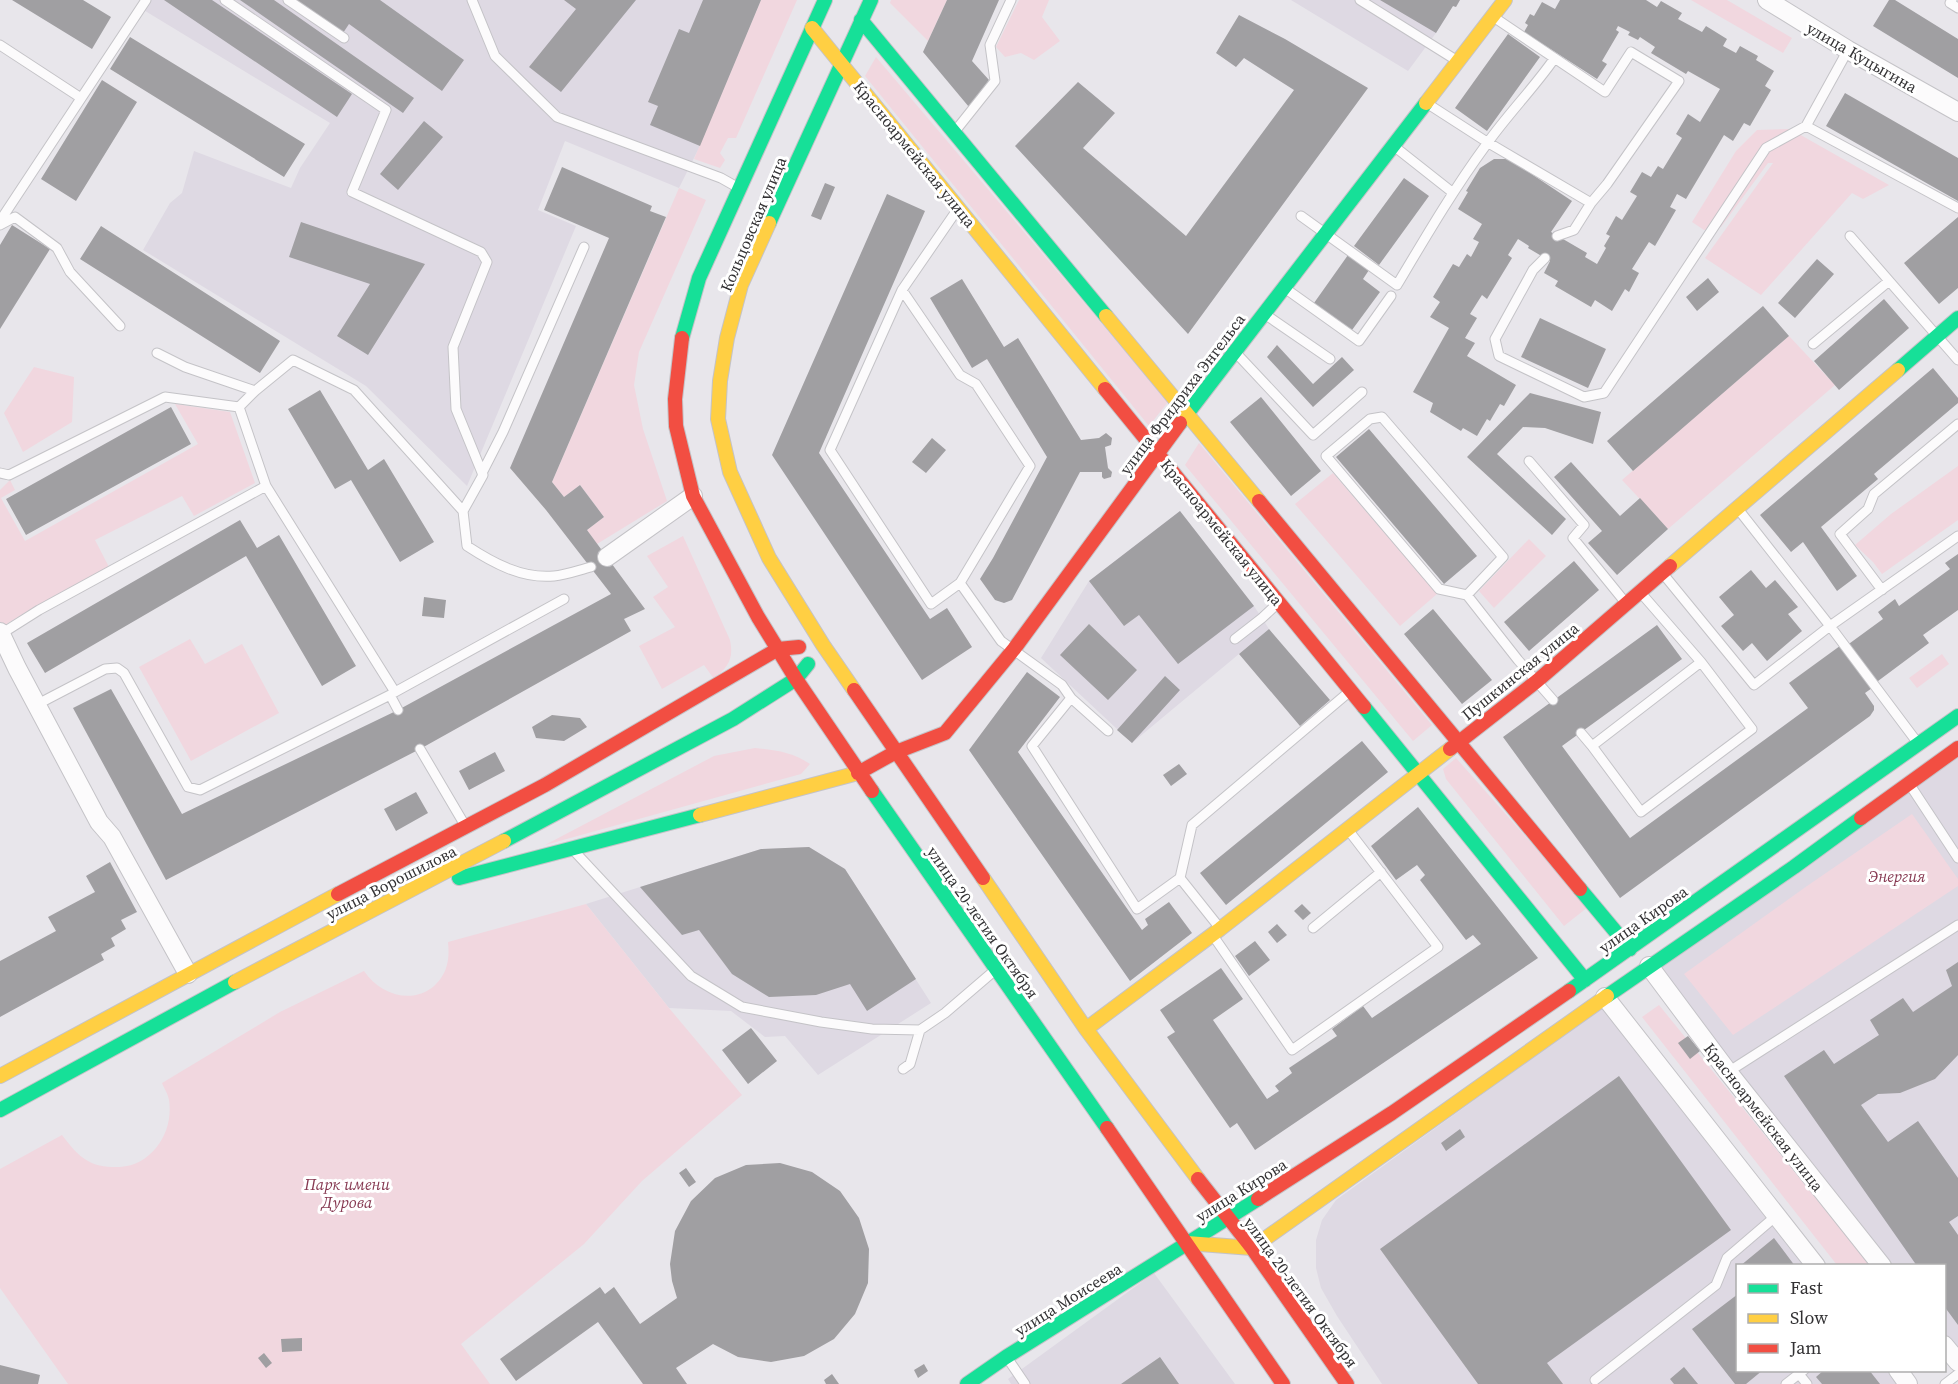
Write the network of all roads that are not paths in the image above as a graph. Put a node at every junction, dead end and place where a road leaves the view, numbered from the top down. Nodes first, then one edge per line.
1 (146, 0) edge
2 (225, 0) edge
3 (288, 0) edge
4 (472, 0) edge
5 (825, 0) edge
6 (871, 0) edge
7 (1011, 0) edge
8 (1360, 0) edge
9 (1505, 0) edge
10 (1767, 0) edge
11 (1952, 0) edge
12 (1958, 8) edge
13 (1493, 16) junction
14 (861, 20) junction
15 (812, 28) junction
16 (344, 38) dead end
17 (0, 45) edge
18 (1848, 50) junction
19 (1554, 59) junction
20 (1458, 62) junction
21 (842, 63) junction
22 (81, 98) junction
23 (1427, 103) junction
24 (1958, 112) edge
25 (1806, 126) junction
26 (954, 132) junction
27 (1487, 142) junction
28 (1393, 146) junction
29 (739, 188) junction
30 (1452, 192) junction
31 (1590, 202) junction
32 (958, 208) junction
33 (1958, 208) edge
34 (1301, 216) dead end
35 (0, 223) edge
36 (1326, 234) junction
37 (1557, 236) dead end
38 (1850, 236) dead end
39 (584, 247) dead end
40 (1545, 258) dead end
41 (1889, 281) junction
42 (1284, 288) junction
43 (902, 290) junction
44 (1391, 296) dead end
45 (1264, 314) junction
46 (1958, 318) edge
47 (120, 326) dead end
48 (1938, 336) junction
49 (1813, 344) dead end
50 (1236, 352) junction
51 (157, 353) dead end
52 (1330, 359) dead end
53 (1958, 360) edge
54 (255, 390) junction
55 (1362, 392) dead end
56 (239, 407) junction
57 (1188, 414) junction
58 (1958, 424) edge
59 (1157, 452) junction
60 (1529, 461) dead end
61 (685, 464) joint
62 (482, 472) junction
63 (0, 473) edge
64 (266, 486) junction
65 (693, 496) junction
66 (744, 506) joint
67 (1737, 508) junction
68 (463, 511) junction
69 (1958, 536) edge
70 (607, 557) dead end
71 (591, 567) dead end
72 (1662, 573) junction
73 (960, 583) junction
74 (1881, 590) junction
75 (1640, 592) junction
76 (1467, 595) junction
77 (564, 599) dead end
78 (1279, 602) junction
79 (1627, 603) junction
80 (1830, 626) junction
81 (0, 633) edge
82 (1236, 639) dead end
83 (823, 645) junction
84 (778, 649) junction
85 (1014, 650) junction
86 (1701, 662) junction
87 (796, 680) junction
88 (1537, 681) junction
89 (1351, 690) junction
90 (393, 693) junction
91 (1071, 698) junction
92 (1553, 700) dead end
93 (36, 705) junction
94 (398, 710) dead end
95 (1958, 716) edge
96 (1108, 731) dead end
97 (1581, 733) dead end
98 (1459, 742) junction
99 (1918, 744) junction
100 (1592, 746) junction
101 (1958, 748) edge
102 (420, 749) dead end
103 (896, 752) junction
104 (858, 773) junction
105 (1418, 774) junction
106 (1909, 783) junction
107 (466, 827) junction
108 (1347, 829) junction
109 (572, 849) junction
110 (1958, 858) edge
111 (1381, 872) junction
112 (1180, 878) junction
113 (410, 891) junction
114 (1958, 925) edge
115 (1313, 928) dead end
116 (1216, 932) junction
117 (1630, 949) junction
118 (1649, 966) junction
119 (996, 970) junction
120 (188, 974) junction
121 (1585, 980) junction
122 (1605, 997) junction
123 (1086, 1029) junction
124 (920, 1030) junction
125 (903, 1069) dead end
126 (1728, 1072) junction
127 (0, 1076) edge
128 (0, 1110) edge
129 (1776, 1216) junction
130 (1227, 1219) junction
131 (1187, 1243) junction
132 (1252, 1248) junction
133 (1814, 1264) edge
134 (1880, 1264) edge
135 (1946, 1347) edge
136 (1006, 1357) junction
137 (1958, 1362) edge
138 (1802, 1372) edge
139 (1899, 1372) edge
140 (1958, 1374) edge
141 (1594, 1380) dead end
142 (968, 1384) edge
143 (1025, 1384) edge
144 (1283, 1384) edge
145 (1347, 1384) edge
146 (1786, 1384) edge
147 (1807, 1384) edge
148 (1908, 1384) edge
149 (1945, 1384) edge

1 - 22 lane
2 - 62 lane
3 - 16 lane
4 - 29 lane
5 - 15 main road, Кольцовская улица
6 - 14 main road, Кольцовская улица
7 - 26 lane
8 - 20 lane
9 - 13 main road, улица Фридриха Энгельса
10 - 18 street, улица Куцыгина
11 - 12 lane
13 - 19 lane
13 - 20 main road, улица Фридриха Энгельса
14 - 21 main road, Кольцовская улица
14 - 26 main road
15 - 21 main road, Красноармейская улица
15 - 29 main road, Кольцовская улица
17 - 22 lane
18 - 24 street, улица Куцыгина
18 - 25 lane
19 - 27 lane
19 - 31 lane
20 - 23 main road, улица Фридриха Энгельса
21 - 32 main road, Красноармейская улица
21 - 66 main road, Кольцовская улица
22 - 35 lane
23 - 27 lane
23 - 28 main road, улица Фридриха Энгельса
25 - 33 lane
25 - 40 lane
26 - 57 main road
27 - 30 lane
27 - 31 lane
28 - 30 lane
28 - 36 main road, улица Фридриха Энгельса
29 - 61 main road, Кольцовская улица
30 - 36 lane
31 - 37 lane
32 - 43 lane
32 - 59 main road, Красноармейская улица
34 - 36 lane
35 - 47 lane
36 - 42 main road, улица Фридриха Энгельса
38 - 41 lane
39 - 62 lane
41 - 48 lane
41 - 49 lane
42 - 44 lane
42 - 45 main road, улица Фридриха Энгельса
43 - 73 lane
43 - 73 lane
45 - 50 main road, улица Фридриха Энгельса
45 - 52 lane
46 - 48 main road, Пушкинская улица
48 - 53 lane
48 - 67 main road, Пушкинская улица
50 - 55 lane
50 - 57 main road, улица Фридриха Энгельса
51 - 54 lane
54 - 56 lane
54 - 68 lane
56 - 63 lane
56 - 64 lane
57 - 59 main road, улица Фридриха Энгельса
57 - 98 main road
58 - 74 lane
59 - 78 main road, Красноармейская улица
59 - 85 main road, улица Фридриха Энгельса
60 - 79 lane
61 - 65 main road, улица 20-летия Октября
62 - 68 lane
64 - 81 lane
64 - 90 lane
65 - 70 street
65 - 84 main road, улица 20-летия Октября
66 - 83 main road, улица 20-летия Октября
67 - 72 main road, Пушкинская улица
67 - 80 lane
68 - 71 lane
69 - 74 lane
72 - 75 main road, Пушкинская улица
72 - 80 lane
73 - 85 lane
74 - 80 lane
75 - 79 main road, Пушкинская улица
75 - 86 lane
76 - 76 lane
76 - 88 lane
77 - 90 lane
78 - 82 lane
78 - 89 main road, Красноармейская улица
79 - 88 main road, Пушкинская улица
80 - 99 lane
81 - 93 street
83 - 84 main road
83 - 87 main road
83 - 103 main road, улица 20-летия Октября
84 - 87 main road, улица 20-летия Октября
84 - 107 main road, улица Ворошилова
85 - 91 lane
85 - 103 main road, улица Фридриха Энгельса
86 - 100 lane
86 - 100 lane
87 - 104 main road, улица 20-летия Октября
87 - 113 main road, улица Ворошилова
88 - 92 lane
88 - 98 main road, Пушкинская улица
89 - 105 main road, Красноармейская улица
89 - 112 lane
90 - 93 lane
90 - 94 lane
91 - 96 lane
91 - 112 lane
93 - 120 street
95 - 99 main road, улица Кирова
97 - 100 lane
98 - 105 main road, Пушкинская улица
98 - 117 main road
99 - 117 main road, улица Кирова
101 - 106 main road
102 - 107 lane
103 - 104 main road, улица Фридриха Энгельса
103 - 123 main road, улица 20-летия Октября
104 - 109 main road, улица Фридриха Энгельса
104 - 119 main road, улица 20-летия Октября
105 - 108 main road, Пушкинская улица
105 - 121 main road, Красноармейская улица
106 - 110 lane
106 - 118 main road
107 - 120 main road, улица Ворошилова
108 - 111 lane
108 - 116 main road, Пушкинская улица
109 - 113 main road, улица Фридриха Энгельса
109 - 124 lane
111 - 115 lane
111 - 116 lane
112 - 116 lane
113 - 128 main road, улица Ворошилова
114 - 126 lane
116 - 123 main road, Пушкинская улица
117 - 121 main road, улица Кирова
118 - 122 main road
118 - 126 street, Красноармейская улица
119 - 124 lane
119 - 131 main road, улица 20-летия Октября
120 - 127 main road, улица Ворошилова
121 - 130 main road, улица Кирова
122 - 129 street
122 - 132 main road
123 - 130 main road, улица 20-летия Октября
124 - 125 lane
126 - 134 street, Красноармейская улица
129 - 133 street
129 - 141 lane
130 - 131 main road, улица Кирова
130 - 132 main road, улица 20-летия Октября
131 - 132 main road, улица Кирова
131 - 136 main road, улица Моисеева
131 - 144 main road, улица 20-летия Октября
132 - 145 main road, улица 20-летия Октября
135 - 137 street
136 - 142 main road, улица Моисеева
136 - 143 lane
138 - 146 lane
138 - 147 lane
139 - 148 street
140 - 149 lane

